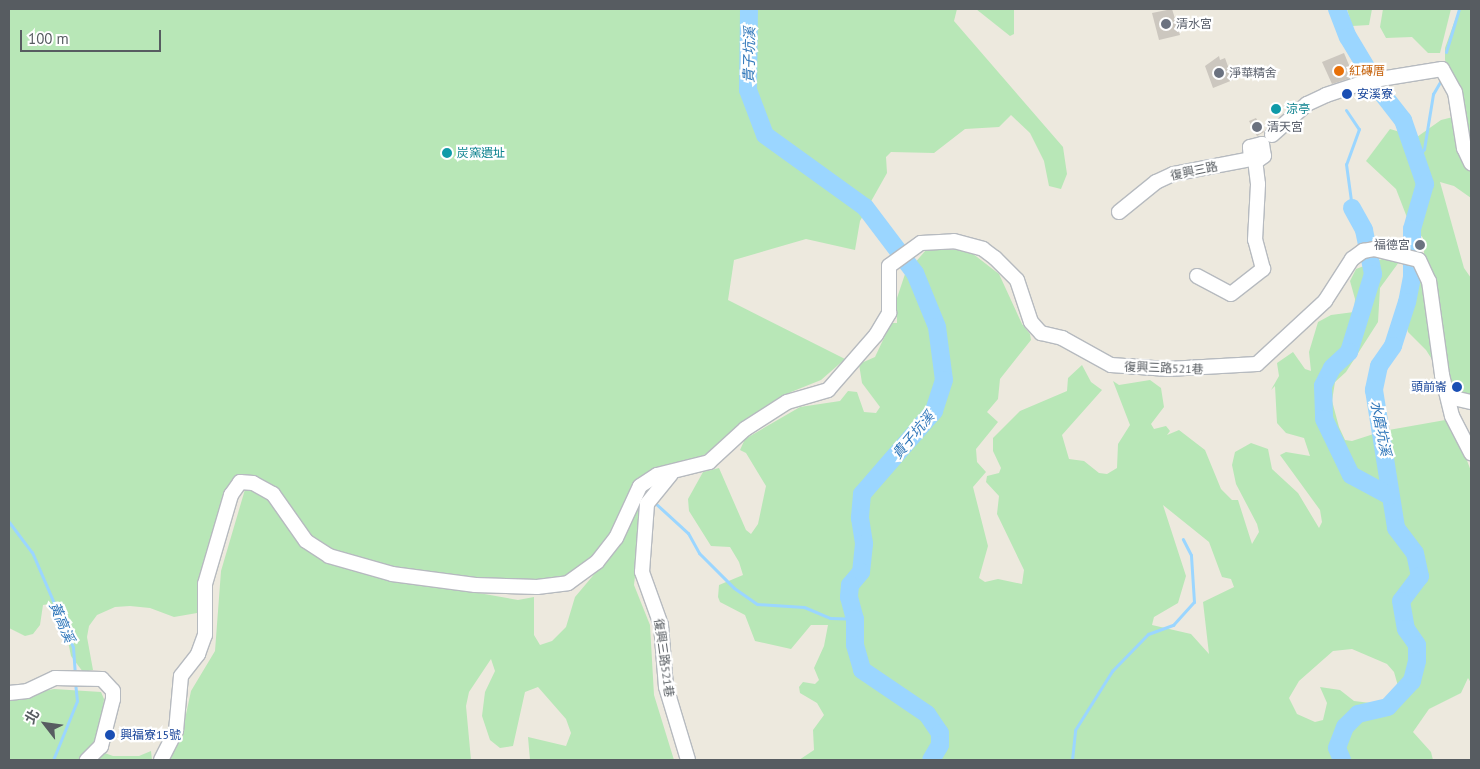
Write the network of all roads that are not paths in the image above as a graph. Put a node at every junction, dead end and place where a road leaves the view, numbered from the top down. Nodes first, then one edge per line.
1 (1272, 135) dead end
2 (1471, 162) edge
3 (1119, 212) dead end
4 (1197, 276) dead end
5 (1450, 396) junction
6 (1471, 402) edge
7 (1471, 452) edge
8 (671, 474) junction
9 (9, 693) edge
10 (87, 760) edge
11 (161, 760) edge
12 (688, 760) edge

1 - 2 street
3 - 4 street, 復興三路
5 - 6 street
5 - 7 street
5 - 8 street, 復興三路521巷
8 - 11 street
8 - 12 street, 復興三路521巷
9 - 10 street

